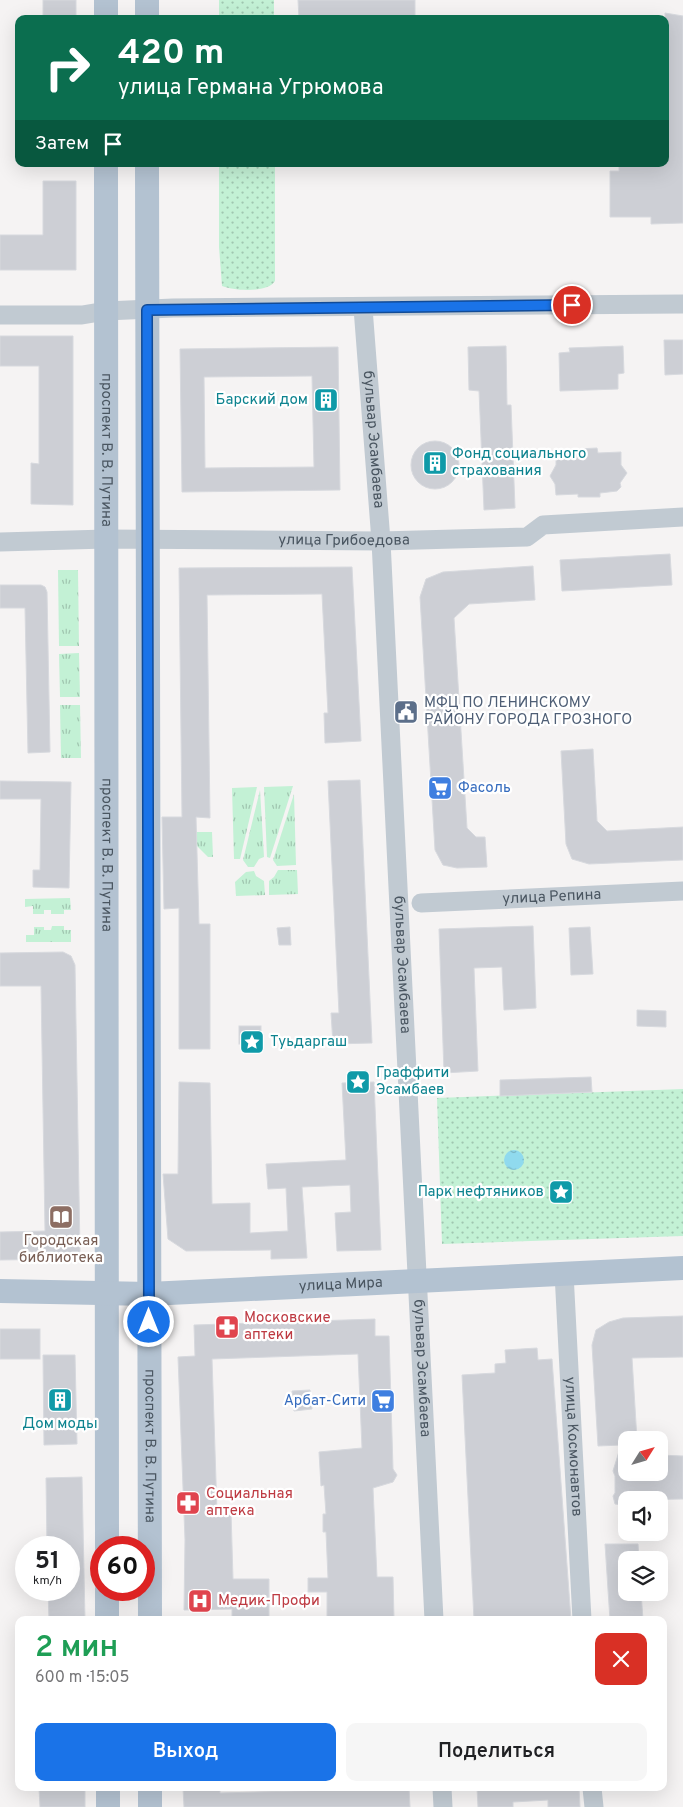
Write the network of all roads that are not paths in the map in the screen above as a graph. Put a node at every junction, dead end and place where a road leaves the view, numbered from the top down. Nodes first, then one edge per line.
1 (106, 0) edge
2 (147, 0) edge
3 (106, 15) edge
4 (147, 15) edge
5 (106, 167) edge
6 (147, 167) edge
7 (683, 304) edge
8 (363, 308) junction
9 (147, 310) junction
10 (106, 311) junction
11 (0, 314) edge
12 (683, 517) edge
13 (106, 539) junction
14 (147, 539) junction
15 (381, 541) junction
16 (0, 542) edge
17 (683, 891) edge
18 (421, 903) dead end
19 (683, 1268) edge
20 (564, 1273) junction
21 (418, 1280) junction
22 (0, 1291) edge
23 (106, 1292) junction
24 (149, 1294) junction
25 (107, 1536) edge
26 (107, 1601) edge
27 (107, 1616) edge
28 (150, 1616) edge
29 (434, 1616) edge
30 (582, 1616) edge
31 (108, 1791) edge
32 (150, 1791) edge
33 (442, 1791) edge
34 (592, 1791) edge
35 (108, 1807) edge
36 (150, 1807) edge
37 (442, 1807) edge
38 (594, 1807) edge

1 - 3 main road
2 - 4 main road
5 - 10 main road, проспект В. В. Путина
6 - 9 main road, проспект В. В. Путина
7 - 8 street
8 - 9 street
8 - 15 street, бульвар Эсамбаева
9 - 10 street
9 - 14 main road, проспект В. В. Путина
10 - 11 street
10 - 13 main road, проспект В. В. Путина
12 - 15 street, улица Грибоедова
13 - 14 street, улица Грибоедова
13 - 16 street, улица Грибоедова
13 - 23 main road, проспект В. В. Путина
14 - 15 street, улица Грибоедова
14 - 24 main road, проспект В. В. Путина
15 - 21 street, бульвар Эсамбаева
17 - 18 street, улица Репина
19 - 20 main road, улица Мира
20 - 21 main road, улица Мира
20 - 30 street, улица Космонавтов
21 - 24 main road, улица Мира
21 - 29 street, бульвар Эсамбаева
22 - 23 main road, улица Мира
23 - 24 main road, улица Мира
23 - 25 main road, проспект В. В. Путина
24 - 28 main road, проспект В. В. Путина
26 - 27 main road
31 - 35 main road
32 - 36 main road
33 - 37 street
34 - 38 street

